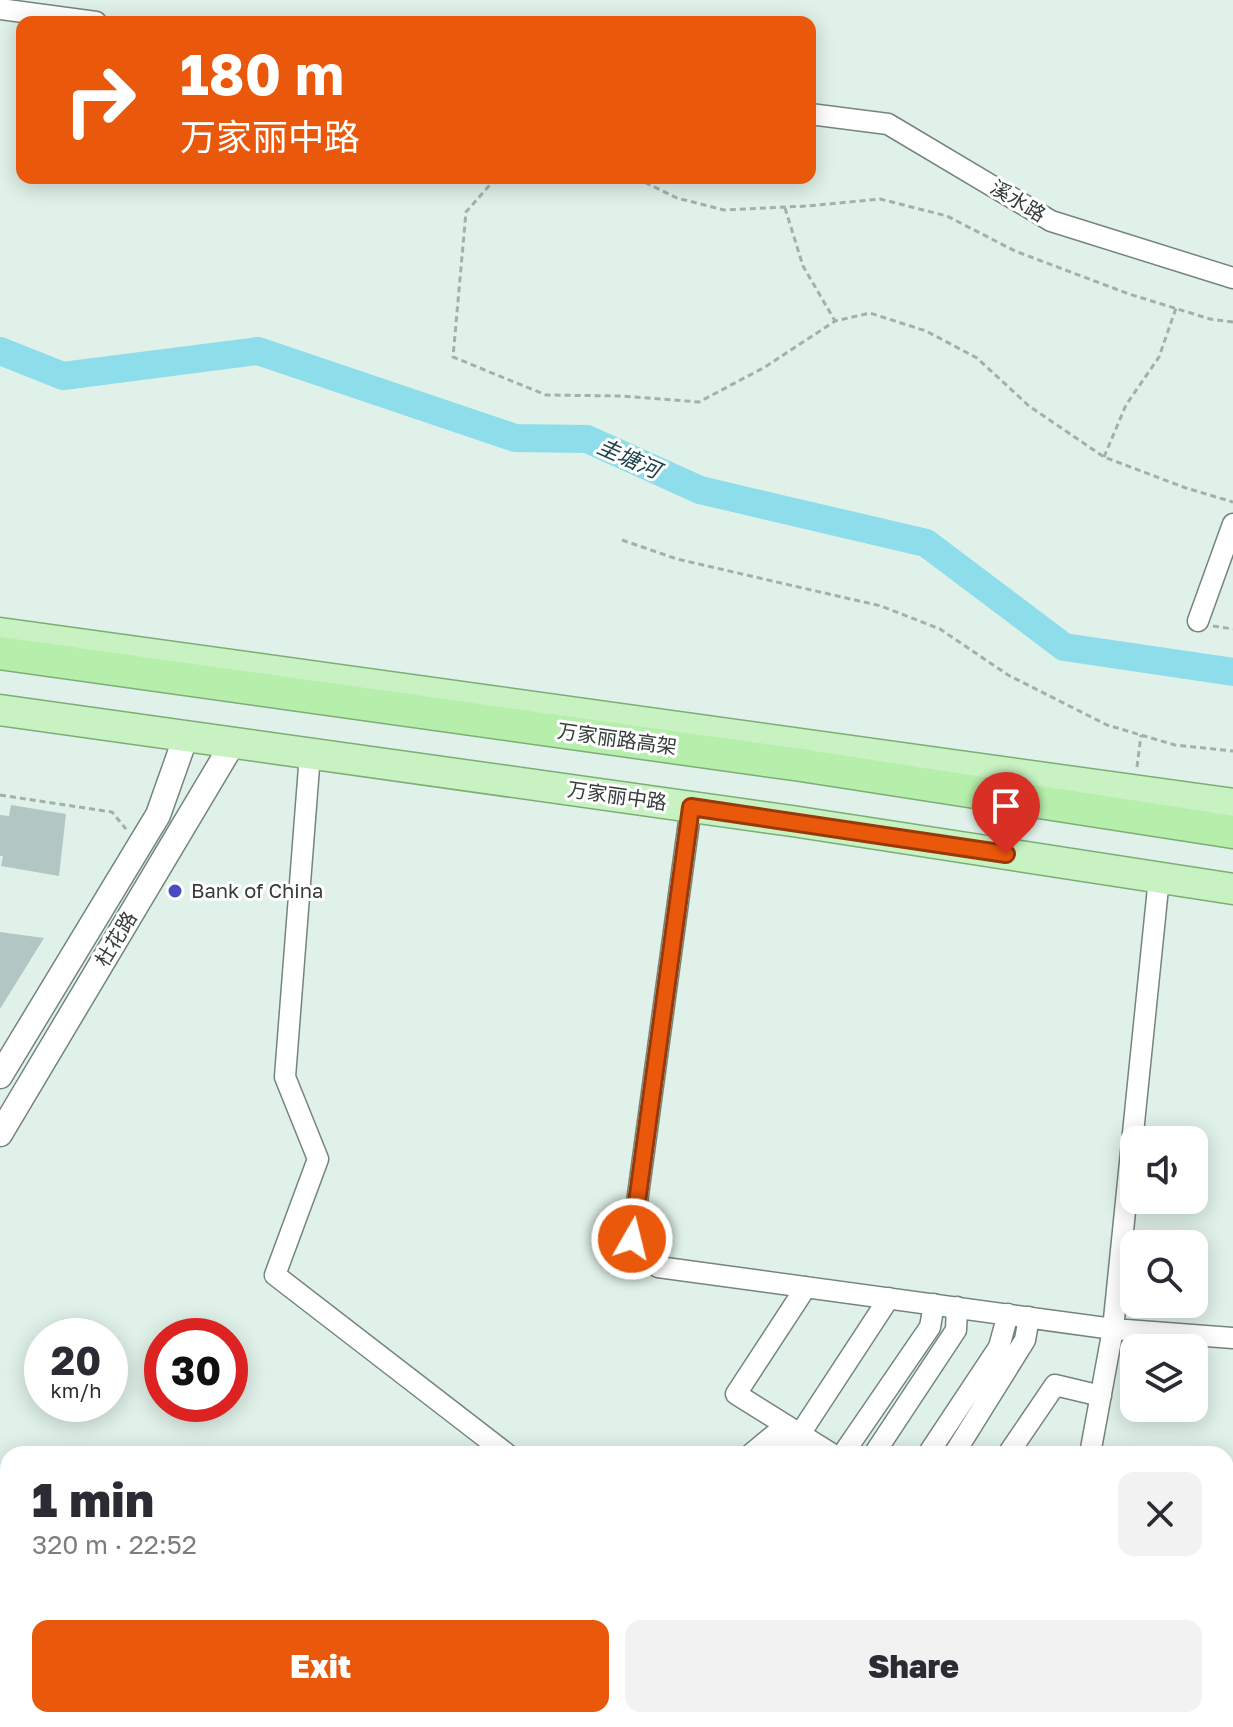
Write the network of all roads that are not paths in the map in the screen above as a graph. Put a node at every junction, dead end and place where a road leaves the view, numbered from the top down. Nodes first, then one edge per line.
1 (0, 9) edge
2 (52, 16) edge
3 (816, 115) edge
4 (1233, 278) edge
5 (1233, 524) edge
6 (1198, 621) dead end
7 (0, 633) edge
8 (0, 653) edge
9 (0, 676) edge
10 (0, 710) edge
11 (186, 736) junction
12 (233, 743) junction
13 (310, 754) junction
14 (1233, 804) edge
15 (691, 807) junction
16 (1233, 832) edge
17 (1233, 855) edge
18 (1159, 878) junction
19 (1233, 889) edge
20 (0, 1076) edge
21 (0, 1134) edge
22 (806, 1287) junction
23 (889, 1298) junction
24 (934, 1304) junction
25 (957, 1307) junction
26 (1008, 1314) junction
27 (1029, 1317) junction
28 (1113, 1329) junction
29 (1233, 1338) edge
30 (1101, 1396) junction
31 (800, 1444) edge
32 (497, 1446) edge
33 (761, 1446) edge
34 (848, 1446) edge
35 (879, 1446) edge
36 (933, 1446) edge
37 (959, 1446) edge
38 (1017, 1446) edge
39 (1092, 1446) edge

1 - 2 street
3 - 4 street, 溪水路
5 - 6 street
7 - 14 main road
8 - 16 highway, 万家丽路高架
9 - 17 highway, 万家丽路高架
10 - 11 main road, 万家丽中路
11 - 12 main road, 万家丽中路
11 - 20 street, 杜花路
12 - 13 main road, 万家丽中路
12 - 21 street, 杜花路
13 - 15 main road, 万家丽中路
13 - 32 street
15 - 18 main road, 万家丽中路
15 - 22 street
18 - 19 main road, 万家丽中路
18 - 28 street
22 - 23 street
22 - 31 street
23 - 24 street
23 - 31 street
24 - 25 street
24 - 34 street
25 - 26 street
25 - 35 street
26 - 27 street
26 - 36 street
27 - 28 street
27 - 37 street
28 - 29 street
28 - 30 street
30 - 38 street
30 - 39 street
31 - 33 street

